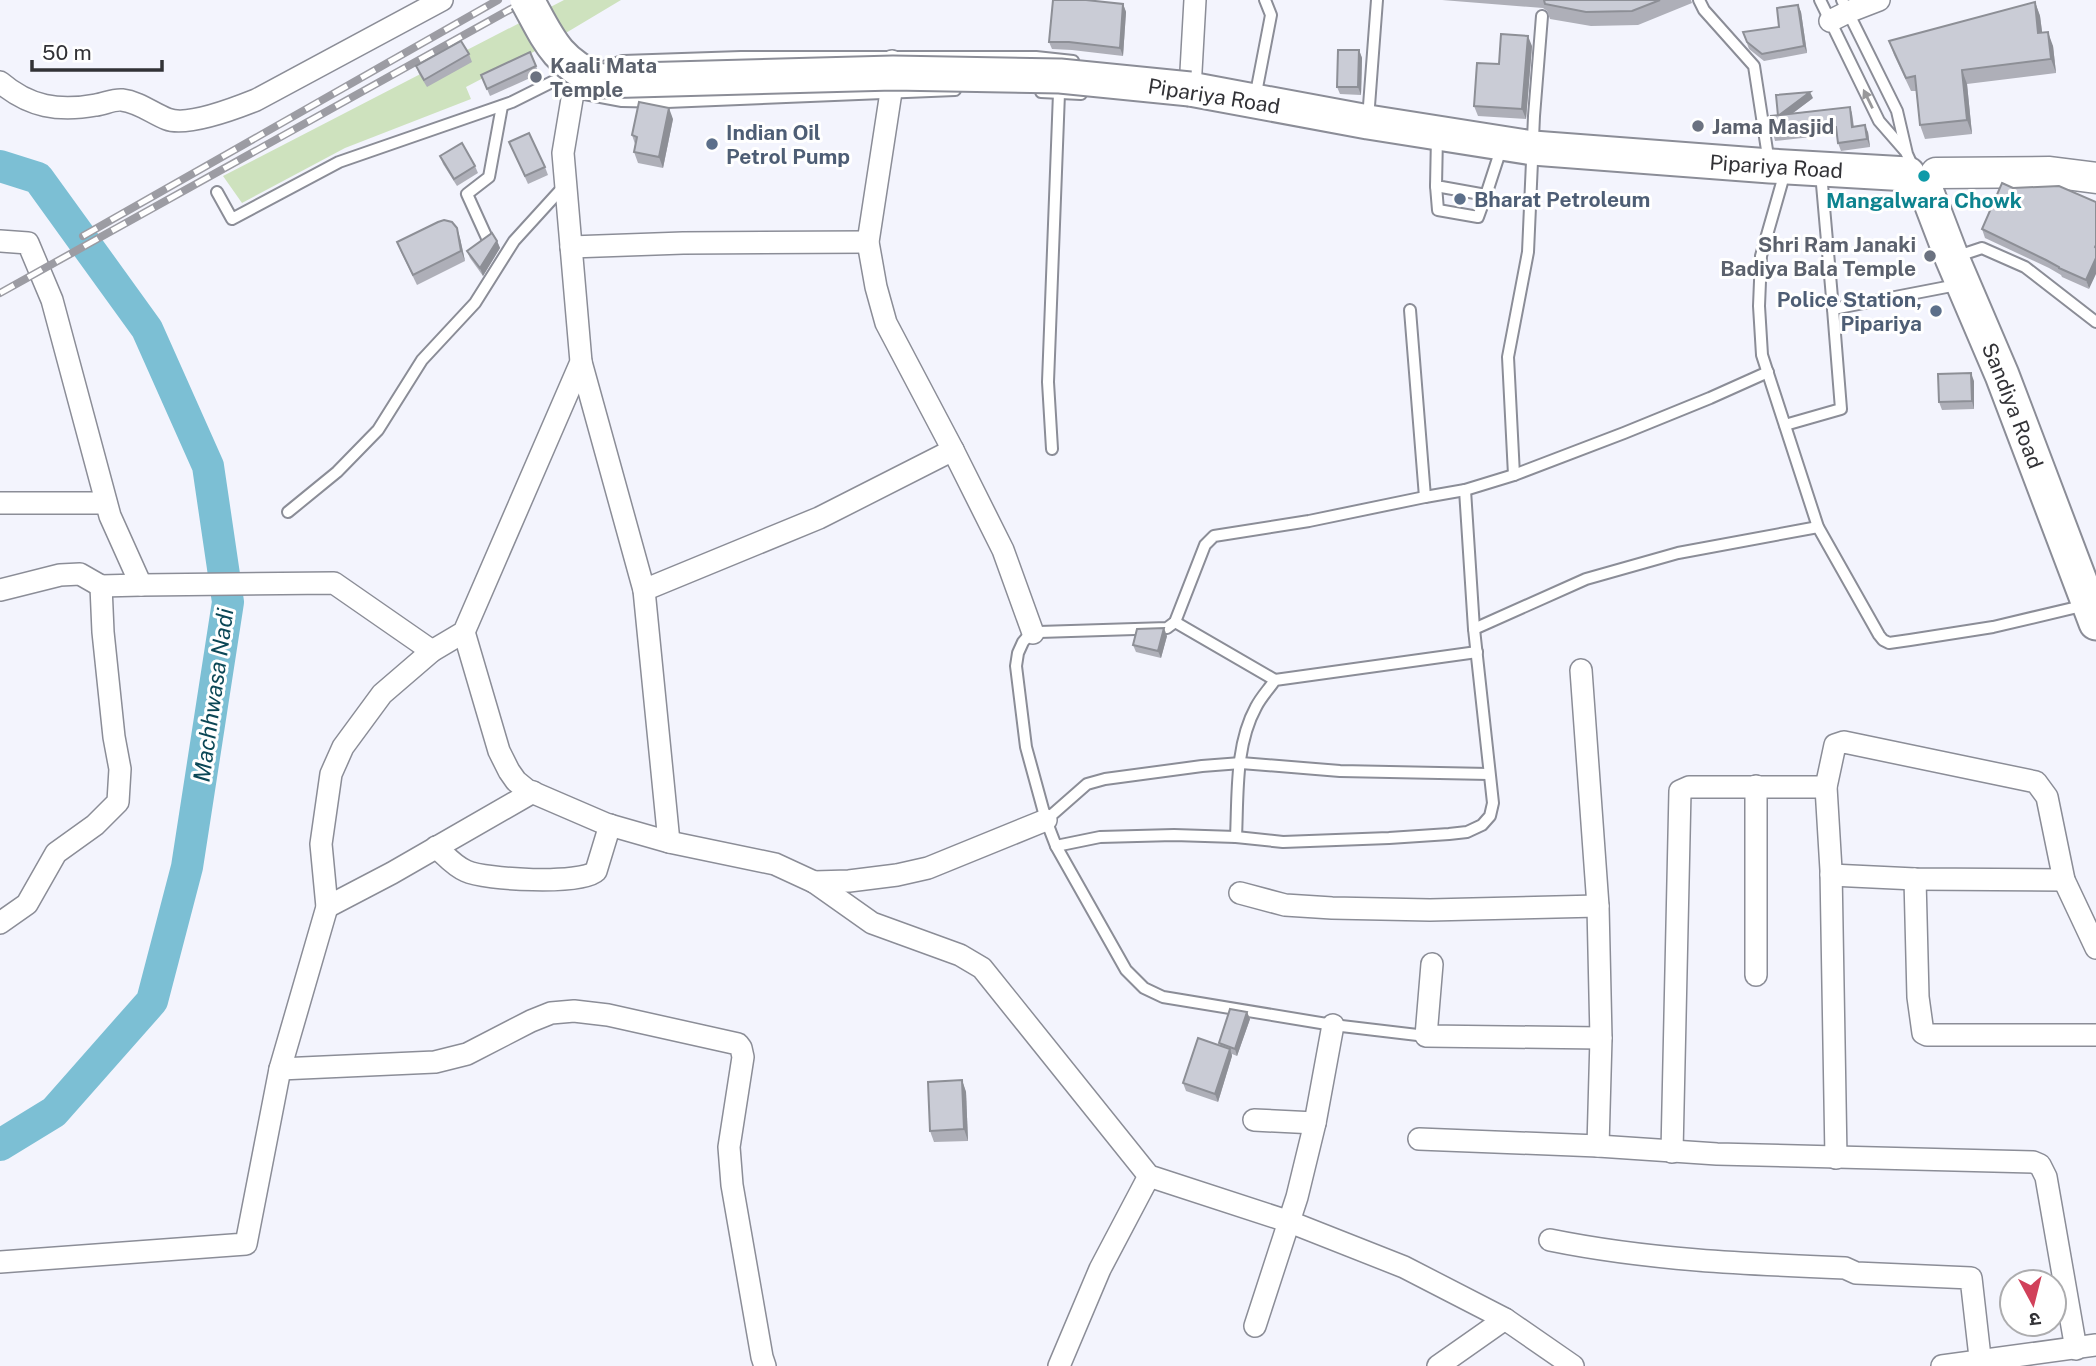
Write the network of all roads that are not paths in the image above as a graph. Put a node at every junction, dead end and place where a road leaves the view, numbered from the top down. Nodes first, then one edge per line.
1 (442, 0) edge
2 (527, 0) edge
3 (1195, 0) edge
4 (1265, 0) edge
5 (1377, 0) edge
6 (1699, 0) edge
7 (1820, 0) edge
8 (1879, 0) edge
9 (1840, 11) edge
10 (1542, 16) edge
11 (892, 57) junction
12 (1060, 59) junction
13 (1087, 62) dead end
14 (0, 82) edge
15 (575, 84) junction
16 (1181, 88) junction
17 (972, 90) dead end
18 (1035, 91) dead end
19 (891, 92) junction
20 (1059, 93) junction
21 (1097, 96) dead end
22 (1254, 101) junction
23 (502, 106) junction
24 (1368, 122) junction
25 (1437, 133) junction
26 (1518, 145) junction
27 (1778, 167) junction
28 (1820, 169) junction
29 (1918, 171) junction
30 (2014, 173) junction
31 (2096, 178) edge
32 (565, 185) junction
33 (2096, 185) edge
34 (1436, 186) junction
35 (216, 192) dead end
36 (1486, 195) junction
37 (487, 238) edge
38 (0, 241) edge
39 (869, 242) junction
40 (571, 247) junction
41 (1958, 270) junction
42 (1833, 309) junction
43 (1410, 310) dead end
44 (2096, 322) edge
45 (581, 362) junction
46 (1768, 372) junction
47 (1785, 425) junction
48 (1052, 449) dead end
49 (953, 450) junction
50 (1514, 475) junction
51 (1465, 491) junction
52 (1425, 496) junction
53 (0, 503) edge
54 (106, 503) junction
55 (288, 512) dead end
56 (1818, 527) junction
57 (141, 585) junction
58 (102, 586) junction
59 (0, 590) edge
60 (644, 590) junction
61 (2090, 597) edge
62 (1175, 622) junction
63 (1474, 629) junction
64 (464, 632) junction
65 (1033, 634) junction
66 (432, 651) junction
67 (1477, 652) junction
68 (1581, 670) dead end
69 (1275, 680) junction
70 (1241, 762) junction
71 (1489, 774) junction
72 (1756, 786) junction
73 (1826, 787) junction
74 (533, 792) junction
75 (1046, 821) junction
76 (610, 825) junction
77 (1236, 837) junction
78 (668, 842) junction
79 (1056, 845) junction
80 (436, 847) junction
81 (1831, 876) junction
82 (1915, 879) junction
83 (2064, 880) junction
84 (814, 882) junction
85 (1240, 893) dead end
86 (1598, 906) junction
87 (327, 907) junction
88 (0, 923) edge
89 (2096, 948) edge
90 (1432, 964) dead end
91 (1756, 975) dead end
92 (1333, 1025) junction
93 (2096, 1035) edge
94 (1426, 1036) junction
95 (1601, 1038) junction
96 (280, 1069) junction
97 (1254, 1120) dead end
98 (1315, 1123) junction
99 (1419, 1139) dead end
100 (1598, 1146) junction
101 (1672, 1152) junction
102 (1836, 1158) junction
103 (1149, 1176) junction
104 (1290, 1222) junction
105 (1550, 1240) dead end
106 (0, 1262) edge
107 (1506, 1318) junction
108 (1255, 1326) dead end
109 (2086, 1347) edge
110 (1981, 1363) edge
111 (765, 1366) edge
112 (1059, 1366) edge
113 (1438, 1366) edge
114 (1573, 1366) edge
115 (1942, 1366) edge

1 - 14 street
2 - 16 main road, Pipariya Road, bridge
3 - 16 street
4 - 22 lane
5 - 24 lane
6 - 27 lane
7 - 9 lane
8 - 9 street
9 - 29 lane
29 -> 9 lane
10 - 26 lane
11 - 12 lane
11 - 15 lane
11 - 19 street
12 - 13 lane
12 - 20 street
15 - 19 lane
15 - 23 lane
15 - 32 street
16 - 22 main road, Pipariya Road
17 - 19 lane
18 - 20 lane
19 - 39 street
20 - 21 lane
20 - 48 lane
22 - 24 main road, Pipariya Road
23 - 35 lane
23 - 37 lane
24 - 25 main road, Pipariya Road
25 - 26 main road, Pipariya Road
25 - 34 lane
26 - 27 main road, Pipariya Road
26 - 36 lane
26 - 50 lane
27 - 28 main road, Pipariya Road
27 - 46 lane
28 - 29 main road, Pipariya Road
28 - 42 lane
29 - 30 main road
29 - 41 main road, Sandiya Road
30 - 31 main road
30 - 33 main road
32 - 40 street
32 - 55 lane
34 - 36 lane
34 - 36 lane
38 - 54 street
39 - 40 street
39 - 49 street
40 - 45 street
41 - 42 lane
41 - 44 lane
41 - 61 main road, Sandiya Road
42 - 47 lane
43 - 52 lane
45 - 60 street
45 - 64 street
46 - 47 lane
46 - 50 lane
47 - 56 lane
49 - 60 street
49 - 65 street
50 - 51 lane
51 - 52 lane
51 - 63 lane
52 - 62 lane
53 - 54 street
54 - 57 street
56 - 61 lane
56 - 63 lane
57 - 58 street
57 - 66 street
58 - 59 street
58 - 88 street
60 - 78 street
62 - 65 lane
62 - 69 lane
63 - 67 lane
64 - 66 street
64 - 74 street
65 - 75 lane
66 - 87 street
67 - 69 lane
67 - 71 lane
68 - 86 street
69 - 70 lane
70 - 71 lane
70 - 75 lane
70 - 77 lane
71 - 77 lane
72 - 73 street
72 - 91 street
72 - 101 street
73 - 81 street
73 - 83 street
74 - 76 street
74 - 80 street
75 - 79 lane
75 - 84 street
76 - 78 street
76 - 80 street
77 - 79 lane
78 - 84 street
79 - 92 lane
80 - 87 street
81 - 82 street
81 - 102 street
82 - 83 street
82 - 93 street
83 - 89 street
84 - 103 street
85 - 86 street
86 - 95 street
87 - 96 street
90 - 94 street
92 - 94 lane
92 - 98 street
94 - 95 street
95 - 100 street
96 - 106 street
96 - 111 street
97 - 98 street
98 - 104 street
99 - 100 street
100 - 101 street
101 - 102 street
102 - 109 street
103 - 104 street
103 - 112 street
104 - 107 street
104 - 108 street
105 - 110 street
107 - 113 street
107 - 114 street
109 - 110 street
110 - 115 street

